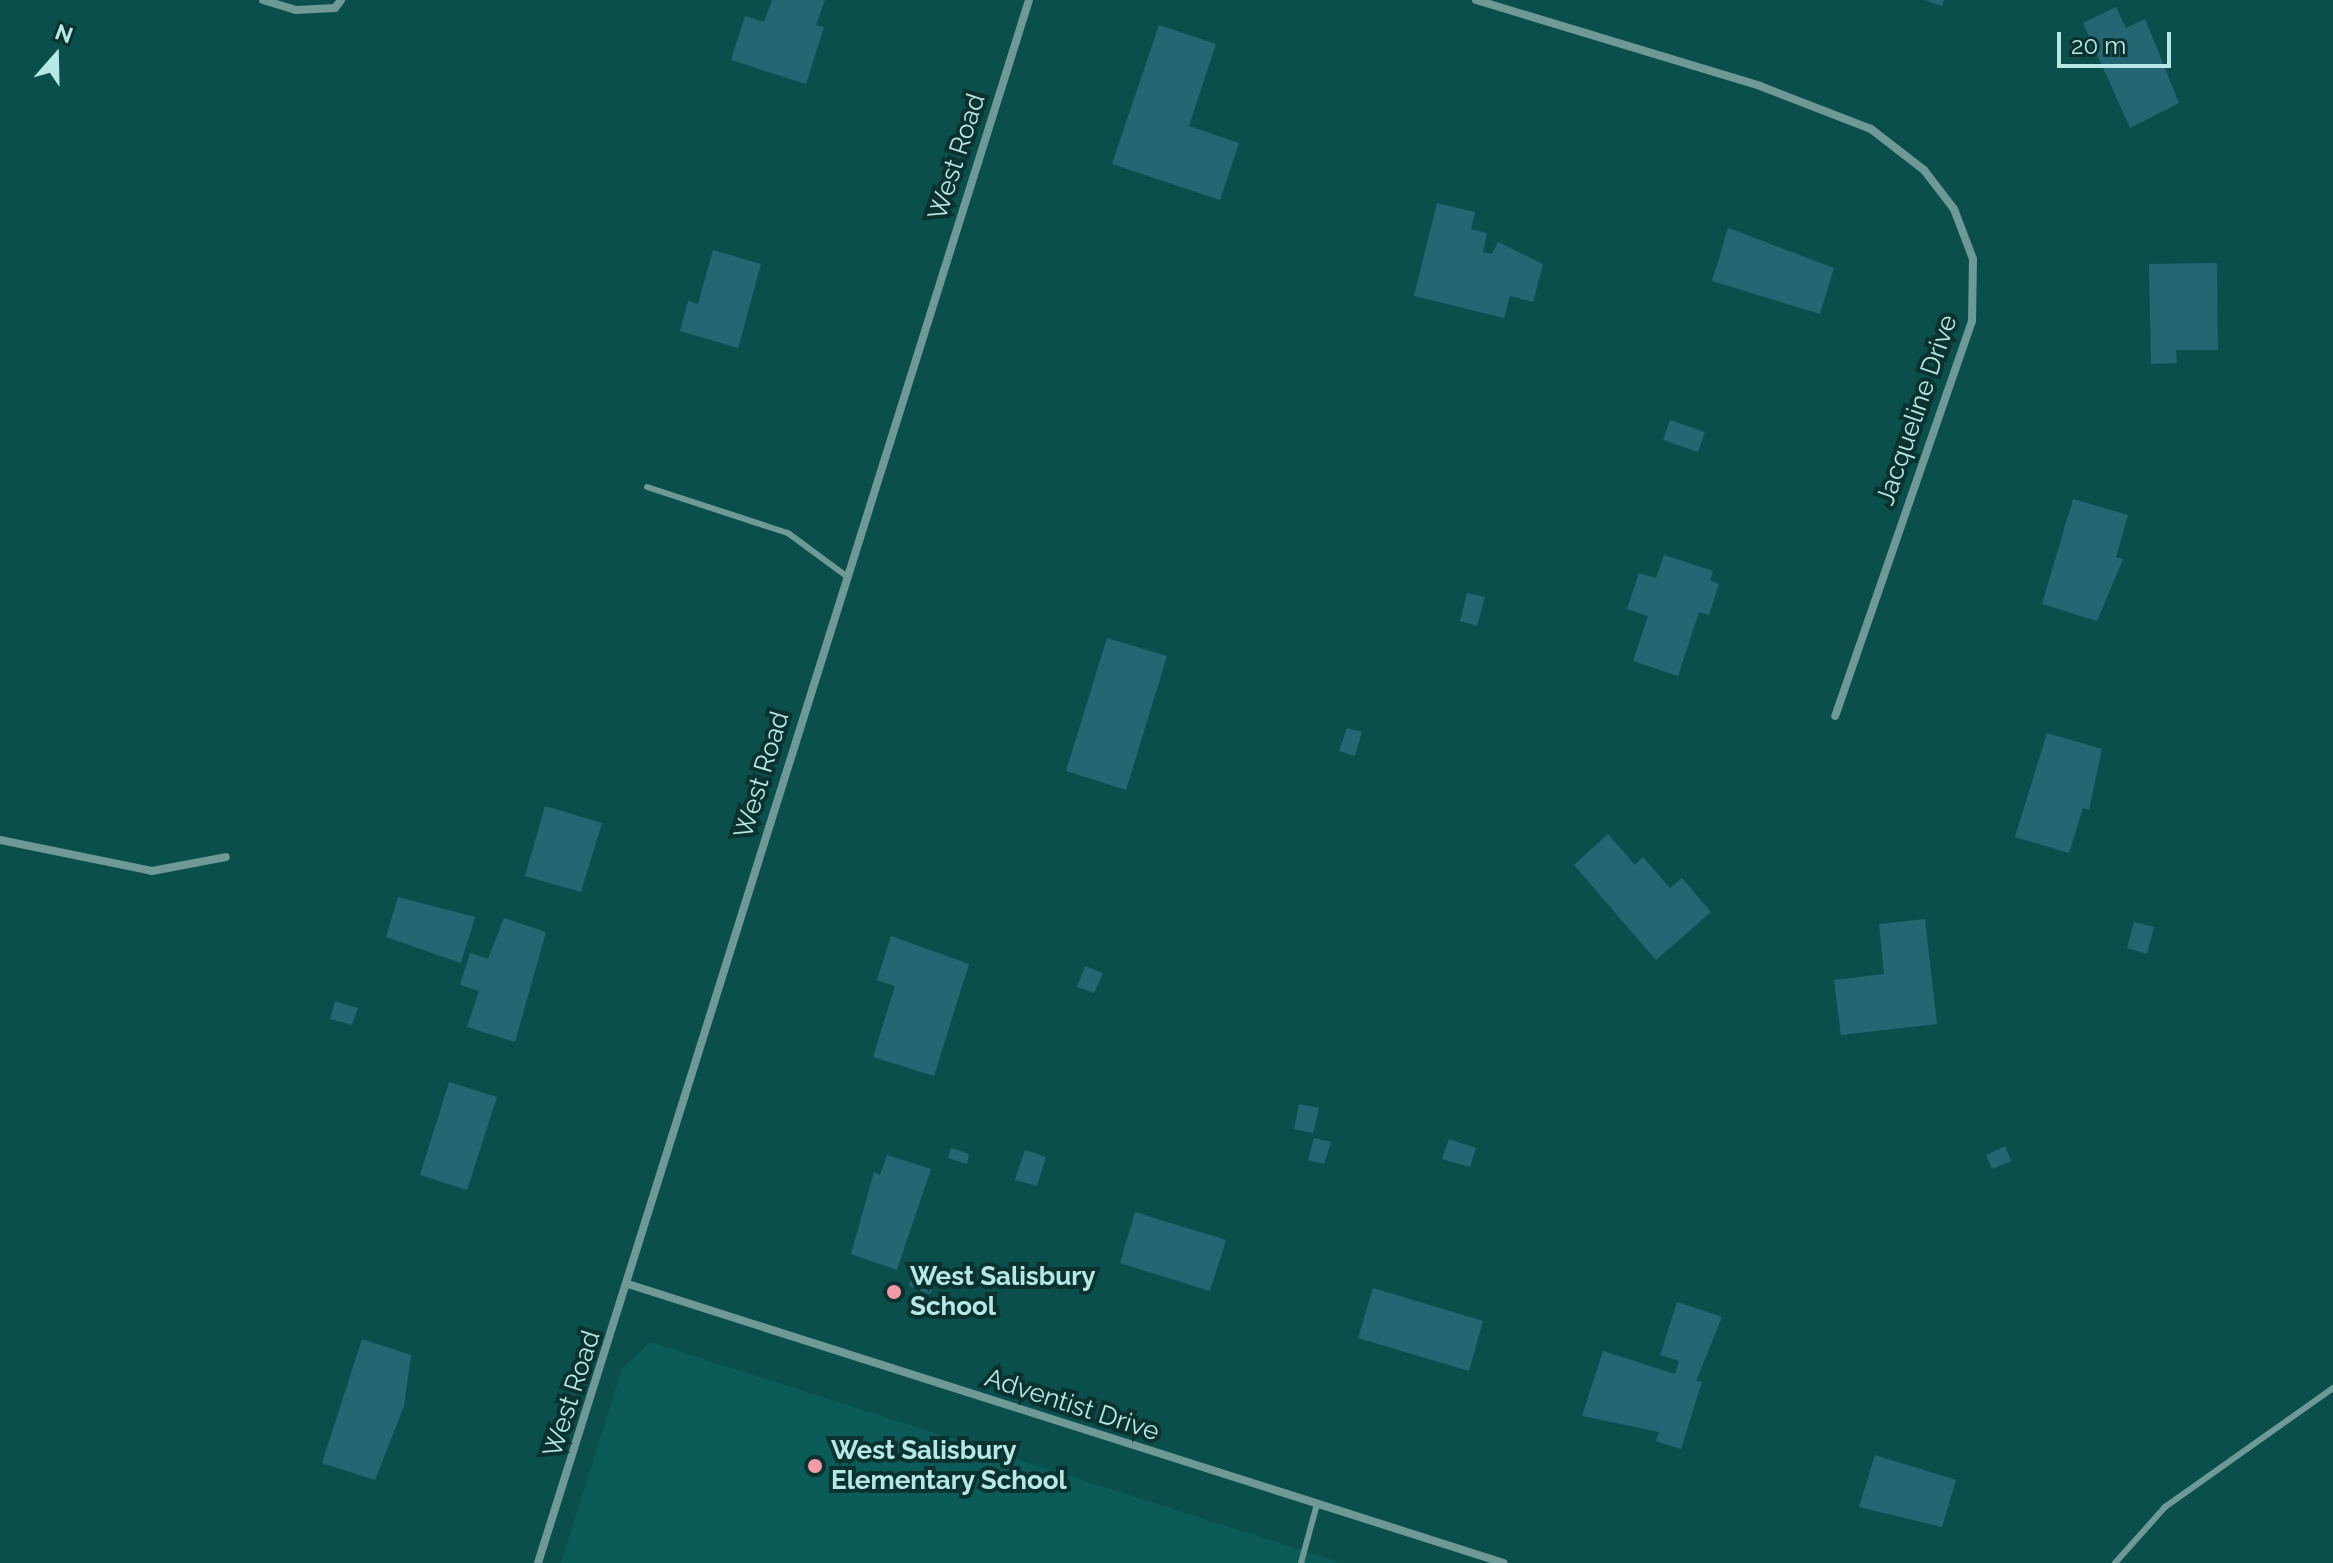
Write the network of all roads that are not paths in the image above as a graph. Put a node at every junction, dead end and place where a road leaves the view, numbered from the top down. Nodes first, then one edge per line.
1 (263, 0) edge
2 (341, 0) edge
3 (1029, 0) edge
4 (1476, 0) edge
5 (647, 487) dead end
6 (845, 575) junction
7 (1835, 716) dead end
8 (0, 840) edge
9 (226, 857) dead end
10 (628, 1284) junction
11 (2333, 1388) edge
12 (1317, 1504) junction
13 (538, 1563) edge
14 (1301, 1563) edge
15 (1504, 1563) edge
16 (2115, 1563) edge

1 - 2 street
3 - 6 street, West Road
4 - 7 street, Jacqueline Drive
5 - 6 lane
6 - 10 street, West Road
8 - 9 street
10 - 12 street, Adventist Drive
10 - 13 street, West Road
11 - 16 lane
12 - 14 lane
12 - 15 street, Adventist Drive

